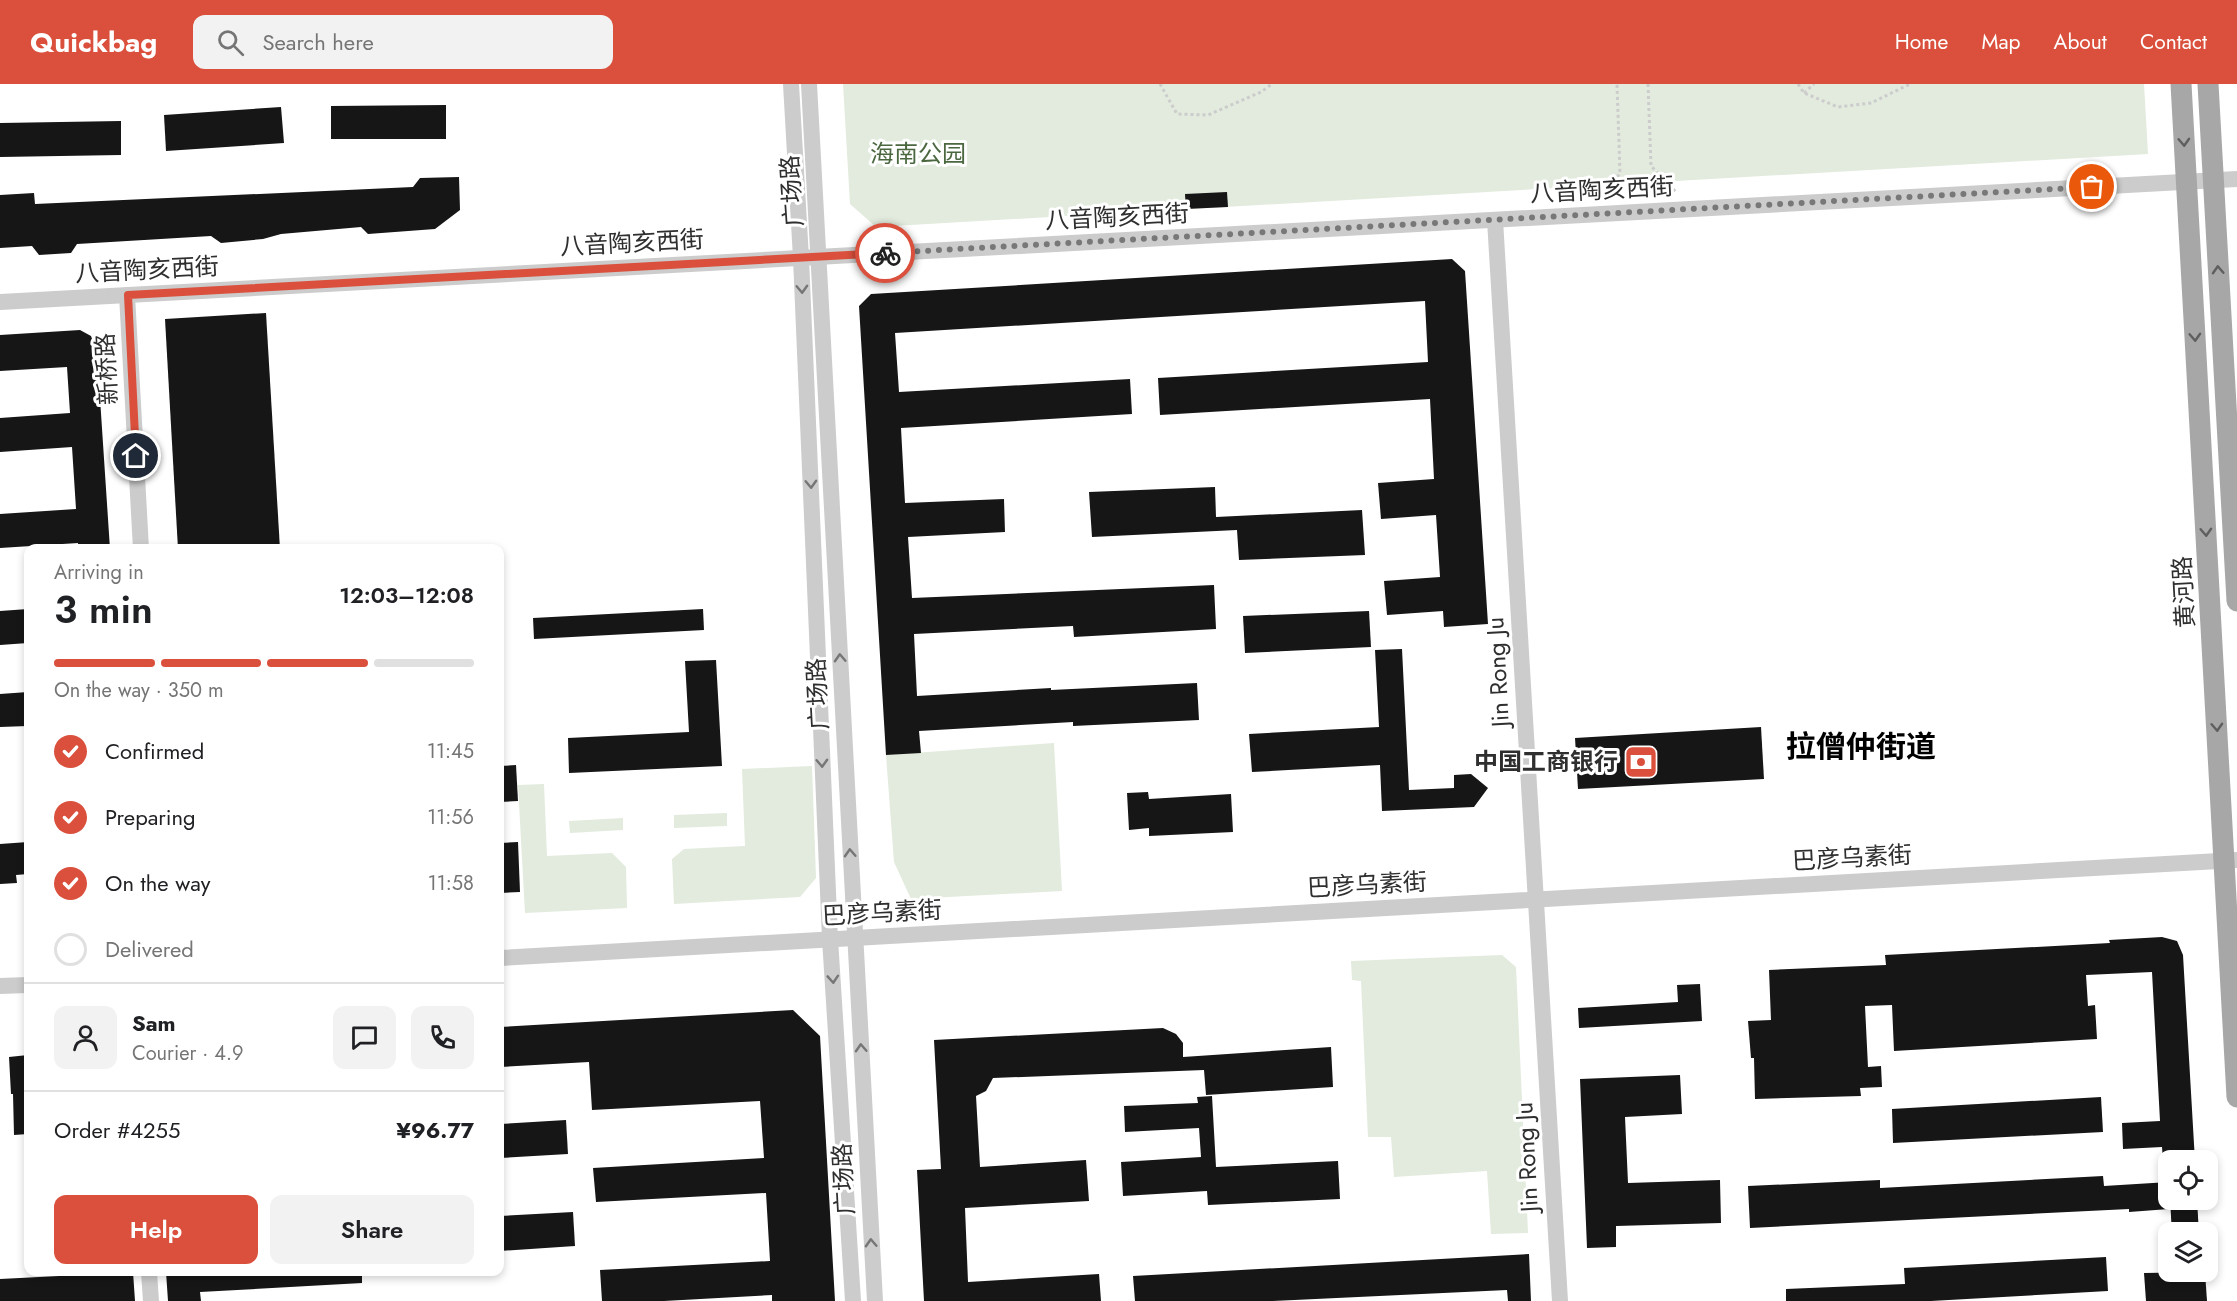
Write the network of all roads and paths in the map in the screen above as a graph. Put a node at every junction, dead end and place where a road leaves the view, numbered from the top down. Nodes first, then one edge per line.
1 (791, 84) edge
2 (809, 84) edge
3 (1160, 84) edge
4 (1272, 84) edge
5 (1617, 84) edge
6 (1648, 84) edge
7 (1798, 84) edge
8 (1814, 84) edge
9 (1910, 84) edge
10 (2181, 84) edge
11 (2208, 84) edge
12 (1804, 93) junction
13 (2237, 179) edge
14 (2213, 180) junction
15 (2186, 182) junction
16 (1691, 209) junction
17 (1593, 214) junction
18 (1495, 220) junction
19 (820, 257) junction
20 (801, 258) junction
21 (128, 295) junction
22 (0, 302) edge
23 (141, 544) edge
24 (2237, 601) edge
25 (2231, 865) edge
26 (1536, 904) junction
27 (855, 943) junction
28 (830, 944) junction
29 (504, 958) edge
30 (504, 967) edge
31 (24, 985) edge
32 (0, 986) edge
33 (24, 994) edge
34 (0, 995) edge
35 (2237, 1097) edge
36 (149, 1276) edge
37 (151, 1301) edge
38 (853, 1301) edge
39 (875, 1301) edge
40 (1560, 1301) edge

1 - 20 street, 广场路
2 - 19 street, 广场路
3 - 4 path
5 - 17 path
6 - 16 path
7 - 12 path
8 - 12 path
9 - 12 path
10 -> 15 main road, 黄河路
11 - 14 main road
13 - 14 street, 八音陶亥西街
14 - 15 street, 八音陶亥西街
24 -> 14 main road
15 - 16 street, 八音陶亥西街
15 -> 25 main road, 黄河路
16 - 17 street, 八音陶亥西街
17 - 18 street, 八音陶亥西街
18 - 19 street, 八音陶亥西街
18 - 26 street, Jin Rong Ju
19 - 20 street, 八音陶亥西街
27 -> 19 street, 广场路
20 - 21 street, 八音陶亥西街
20 -> 28 street, 广场路
21 - 22 street, 八音陶亥西街
21 - 23 street, 新桥路
25 - 26 street, 巴彦乌素街
25 - 35 main road, 黄河路
26 - 27 street, 巴彦乌素街
26 - 40 street, Jin Rong Ju
27 - 28 street, 巴彦乌素街
39 -> 27 street, 广场路
28 - 29 street, 巴彦乌素街
28 - 30 street, 巴彦乌素街
28 -> 38 street, 广场路
31 - 32 street
33 - 34 street
36 - 37 street

